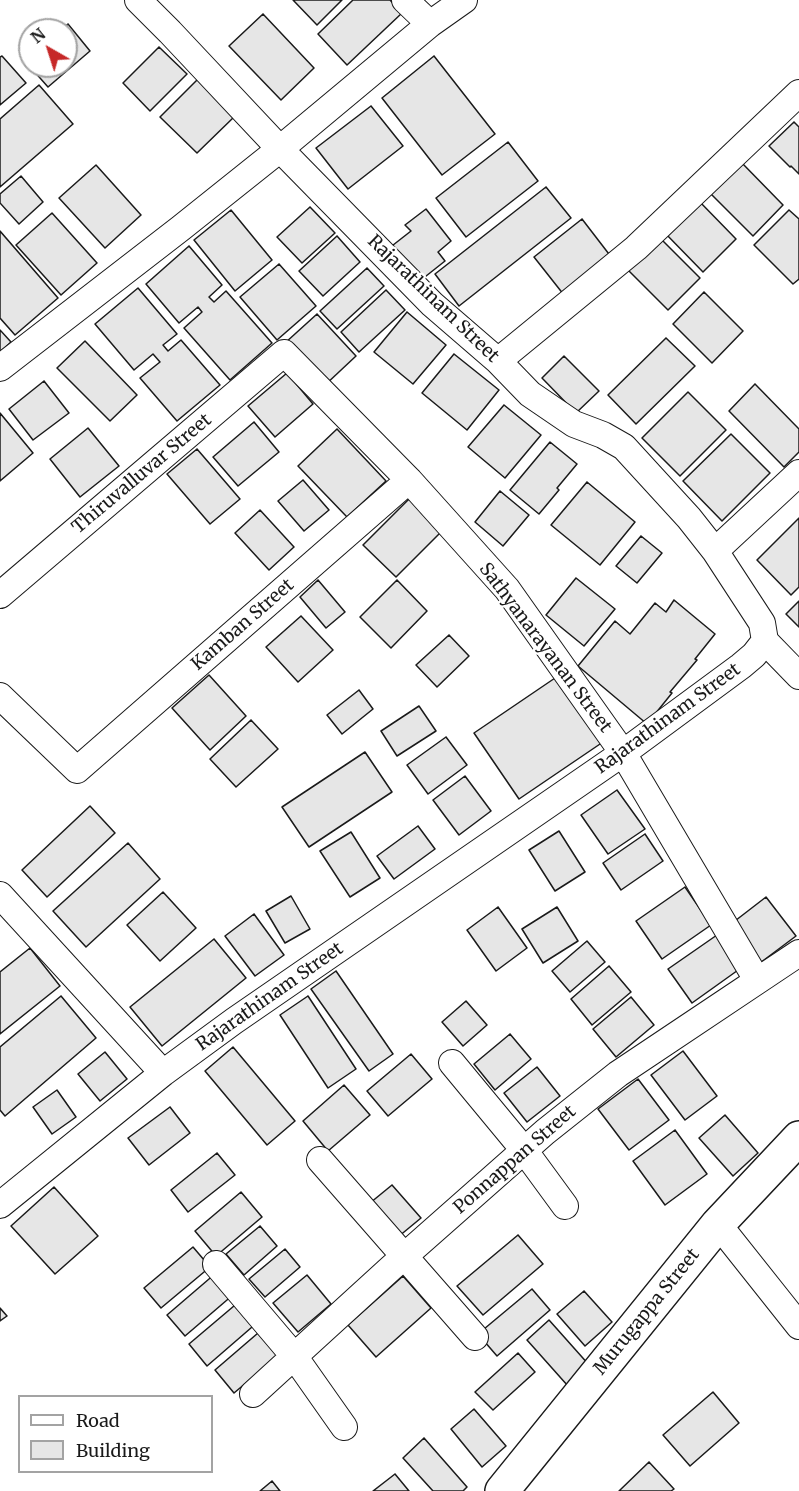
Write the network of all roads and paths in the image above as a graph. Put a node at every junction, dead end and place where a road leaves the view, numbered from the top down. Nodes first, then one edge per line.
1 (138, 0) edge
2 (405, 0) edge
3 (464, 0) edge
4 (430, 24) junction
5 (799, 93) edge
6 (280, 148) junction
7 (284, 353) joint
8 (498, 361) junction
9 (0, 368) edge
10 (799, 473) edge
11 (409, 480) junction
12 (716, 551) junction
13 (0, 595) edge
14 (765, 641) junction
15 (799, 676) edge
16 (0, 696) edge
17 (623, 753) junction
18 (0, 895) edge
19 (799, 953) edge
20 (757, 980) junction
21 (452, 1062) dead end
22 (163, 1073) junction
23 (799, 1138) edge
24 (524, 1150) junction
25 (320, 1160) dead end
26 (0, 1205) edge
27 (565, 1206) dead end
28 (718, 1224) junction
29 (405, 1256) junction
30 (216, 1264) dead end
31 (799, 1326) edge
32 (475, 1337) dead end
33 (294, 1356) junction
34 (253, 1394) dead end
35 (344, 1427) dead end
36 (502, 1491) edge

1 - 6 street, Rajarathinam Street
2 - 4 street
3 - 4 street
4 - 6 street
5 - 8 street
6 - 8 street, Rajarathinam Street
6 - 9 street
7 - 11 street, Sathyanarayanan Street
7 - 13 street, Thiruvalluvar Street
8 - 12 street, Rajarathinam Street
10 - 12 street
11 - 16 street, Kamban Street
11 - 17 street, Sathyanarayanan Street
12 - 14 street, Rajarathinam Street
14 - 15 street
14 - 17 street, Rajarathinam Street
17 - 20 street, Sathyanarayanan Street
17 - 22 street, Rajarathinam Street
18 - 22 street
19 - 20 street, Ponnappan Street
20 - 24 street, Ponnappan Street
21 - 24 street
22 - 26 street, Rajarathinam Street
23 - 28 street, Murugappa Street
24 - 27 street
24 - 29 street, Ponnappan Street
25 - 29 street
28 - 31 street
28 - 36 street, Murugappa Street
29 - 32 street
29 - 33 street, Ponnappan Street
30 - 33 street
33 - 34 street, Ponnappan Street
33 - 35 street

